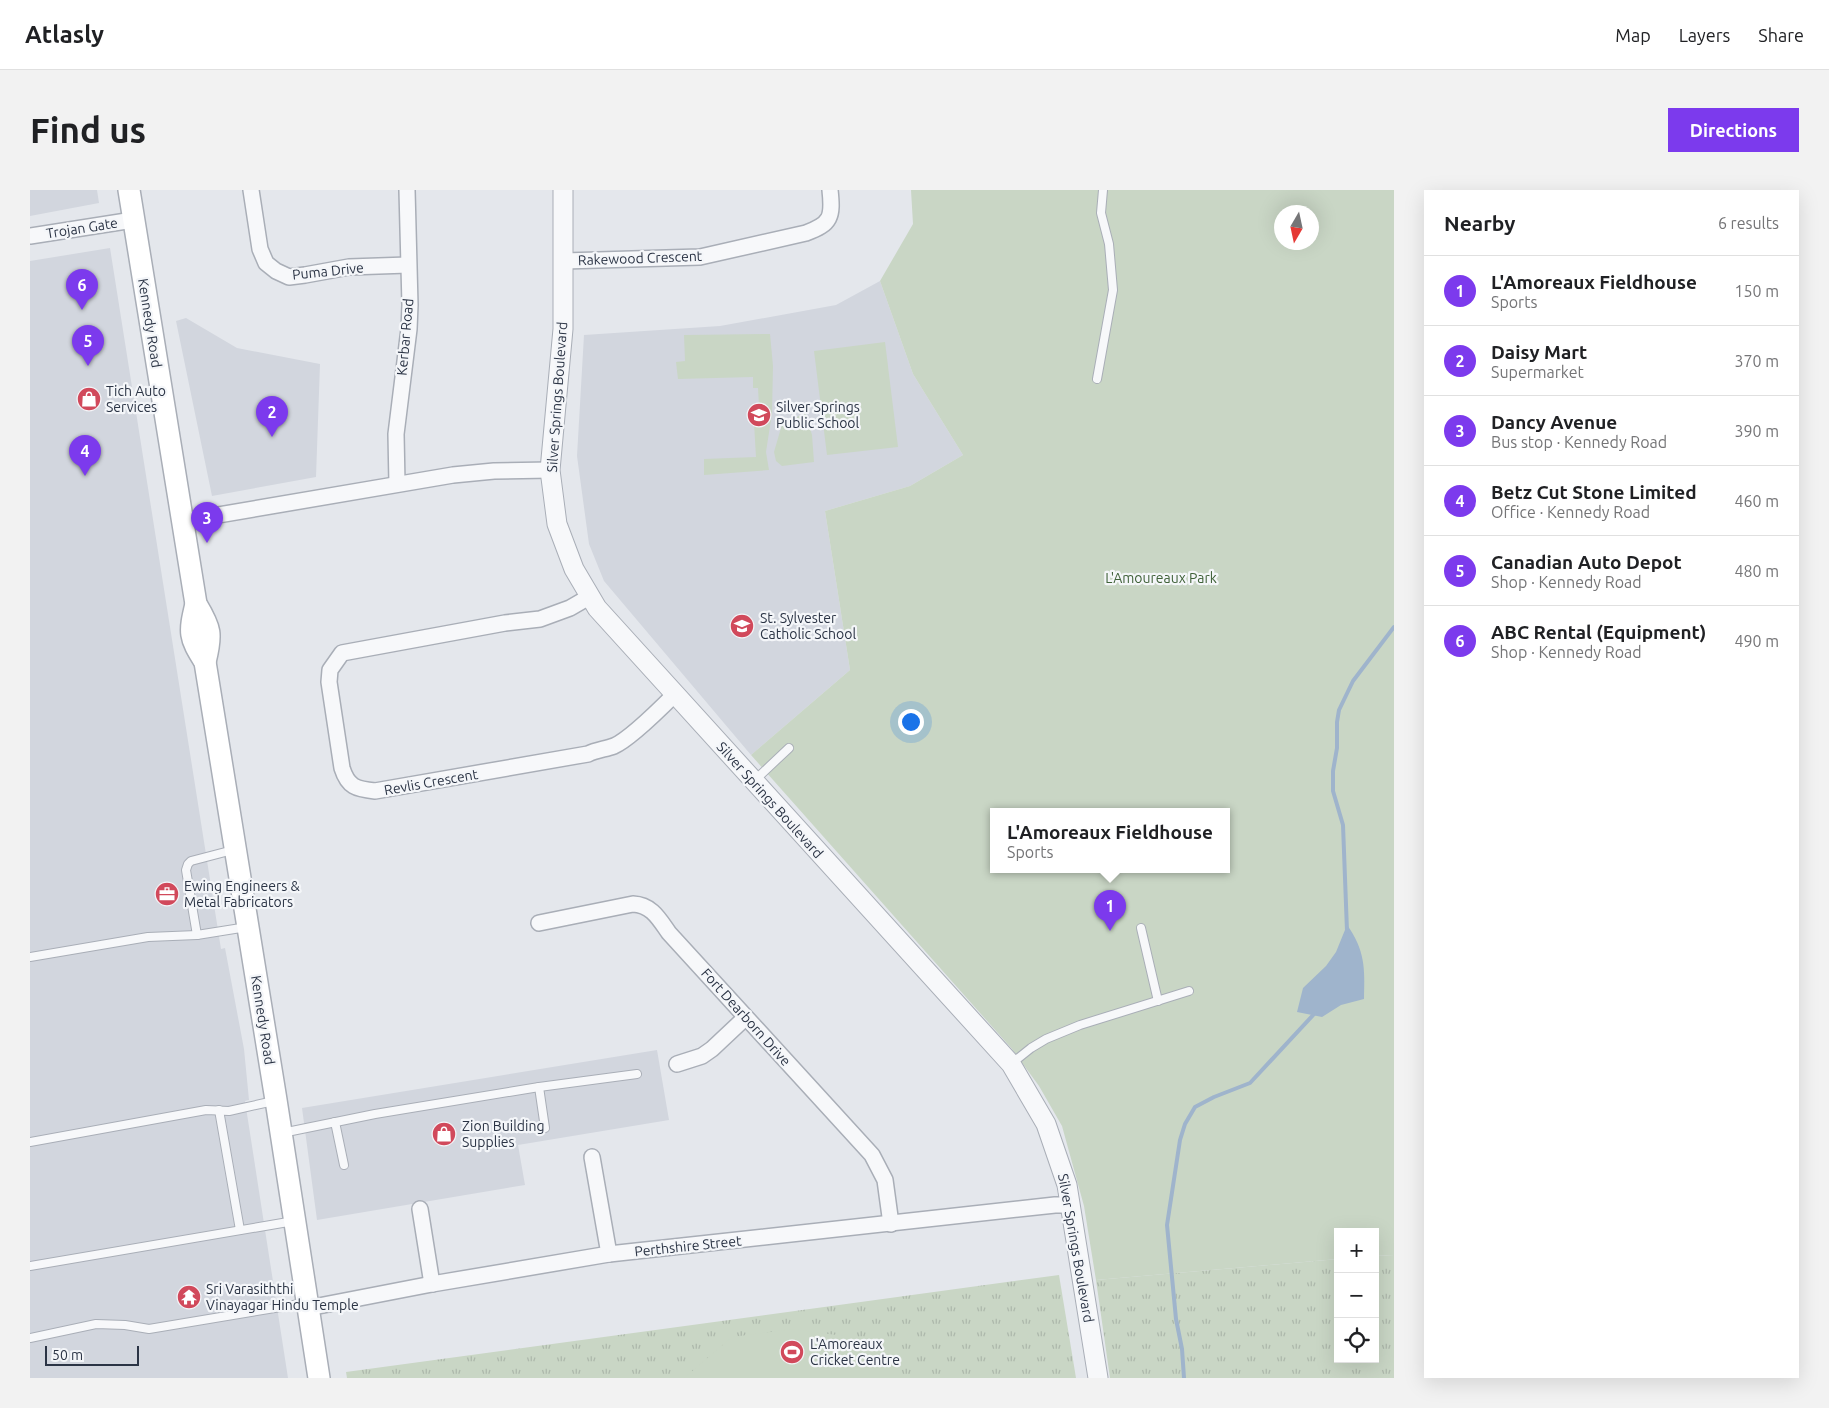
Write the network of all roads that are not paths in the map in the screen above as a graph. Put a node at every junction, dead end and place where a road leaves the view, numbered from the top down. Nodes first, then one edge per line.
1 (129, 190) edge
2 (251, 190) edge
3 (407, 190) edge
4 (564, 190) edge
5 (830, 190) edge
6 (1103, 190) edge
7 (134, 220) junction
8 (30, 236) edge
9 (564, 261) junction
10 (408, 265) junction
11 (1097, 379) dead end
12 (550, 470) junction
13 (397, 484) junction
14 (183, 522) junction
15 (589, 597) junction
16 (674, 695) junction
17 (789, 748) dead end
18 (753, 781) junction
19 (235, 850) junction
20 (539, 923) dead end
21 (247, 927) junction
22 (1141, 928) dead end
23 (196, 935) junction
24 (30, 957) edge
25 (1190, 991) dead end
26 (1158, 1001) junction
27 (745, 1018) junction
28 (678, 1064) dead end
29 (1011, 1064) junction
30 (638, 1074) dead end
31 (539, 1088) junction
32 (276, 1100) junction
33 (219, 1110) junction
34 (335, 1122) junction
35 (545, 1128) dead end
36 (281, 1133) junction
37 (30, 1142) edge
38 (592, 1157) dead end
39 (344, 1165) dead end
40 (1070, 1205) junction
41 (420, 1209) dead end
42 (294, 1221) junction
43 (891, 1224) junction
44 (240, 1230) junction
45 (609, 1254) junction
46 (30, 1266) edge
47 (432, 1284) junction
48 (308, 1305) junction
49 (30, 1338) edge
50 (319, 1378) edge
51 (1098, 1378) edge

1 - 7 main road, Kennedy Road
2 - 10 street, Puma Drive
3 - 10 street, Kerbar Road
4 - 9 street, Silver Springs Boulevard
5 - 9 street, Rakewood Crescent
6 - 11 lane
7 - 8 street, Trojan Gate
7 - 14 main road, Kennedy Road
9 - 12 street, Silver Springs Boulevard
10 - 13 street, Kerbar Road
12 - 13 street
12 - 15 street, Silver Springs Boulevard
13 - 14 street
14 - 19 main road, Kennedy Road
15 - 16 street, Silver Springs Boulevard
15 - 16 street, Revlis Crescent
16 - 18 street, Silver Springs Boulevard
17 - 18 lane
18 - 29 street, Silver Springs Boulevard
19 - 21 main road, Kennedy Road
19 - 23 lane
20 - 27 street, Fort Dearborn Drive
21 - 23 lane
21 - 32 main road, Kennedy Road
22 - 26 lane
23 - 24 lane
25 - 26 lane
26 - 29 lane
27 - 28 street
27 - 43 street, Fort Dearborn Drive
29 - 40 street, Silver Springs Boulevard
30 - 31 lane
31 - 34 lane
31 - 35 lane
32 - 33 lane
32 - 36 main road, Kennedy Road
33 - 37 lane
33 - 44 lane
34 - 36 lane
34 - 39 lane
36 - 42 main road, Kennedy Road
38 - 45 street
40 - 43 street, Perthshire Street
40 - 51 street, Silver Springs Boulevard
41 - 47 street
42 - 44 lane
42 - 48 main road, Kennedy Road
43 - 45 street, Perthshire Street
44 - 46 lane
45 - 47 street, Perthshire Street
47 - 48 street, Perthshire Street
48 - 49 lane
48 - 50 main road, Kennedy Road

